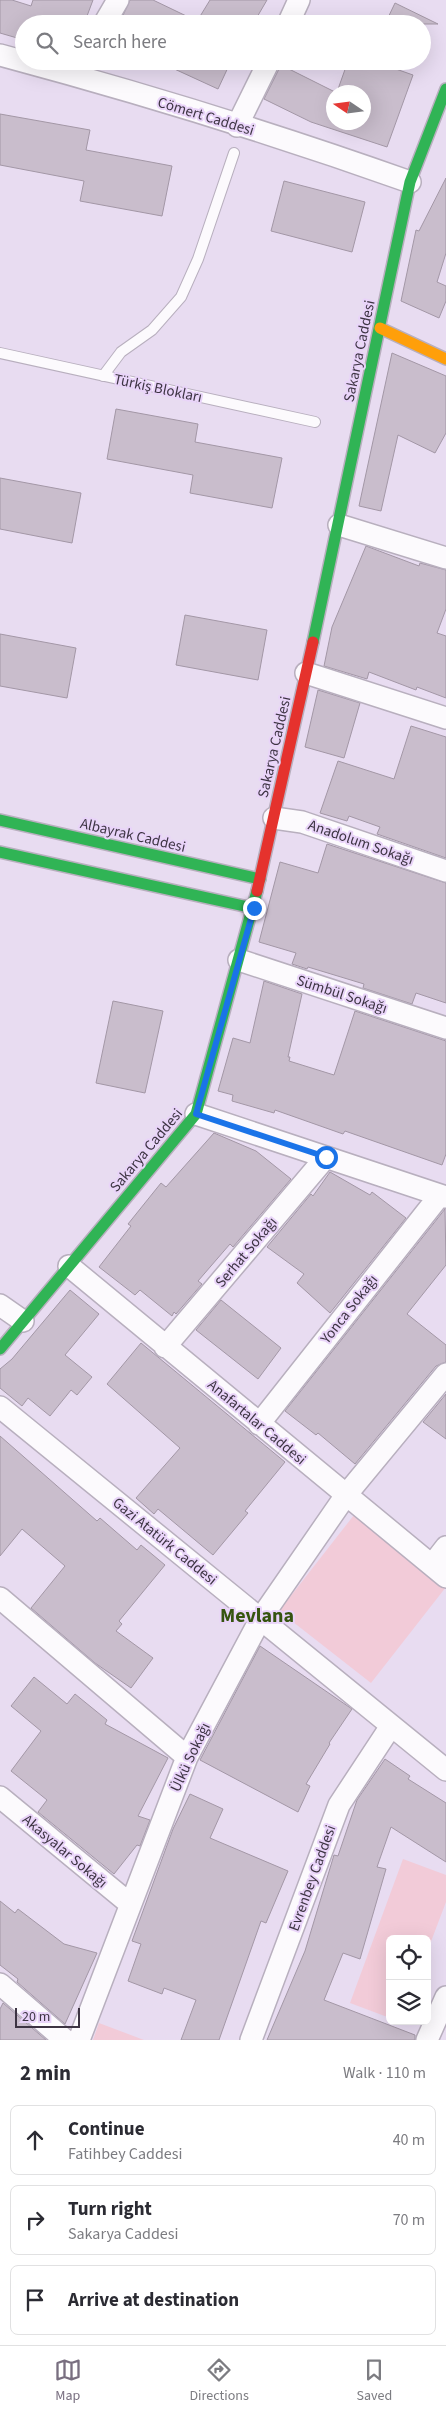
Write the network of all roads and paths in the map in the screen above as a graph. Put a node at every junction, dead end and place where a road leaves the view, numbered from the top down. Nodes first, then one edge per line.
1 (118, 0) edge
2 (299, 0) edge
3 (109, 15) edge
4 (292, 15) edge
5 (0, 56) edge
6 (15, 58) edge
7 (85, 70) edge
8 (265, 70) edge
9 (446, 89) edge
10 (237, 126) junction
11 (234, 153) dead end
12 (410, 182) junction
13 (380, 328) junction
14 (0, 353) edge
15 (445, 355) edge
16 (103, 376) junction
17 (315, 422) dead end
18 (339, 525) junction
19 (446, 558) edge
20 (306, 674) junction
21 (446, 718) edge
22 (274, 818) junction
23 (0, 820) edge
24 (0, 852) edge
25 (446, 871) edge
26 (260, 878) junction
27 (254, 908) junction
28 (239, 960) junction
29 (446, 1028) edge
30 (196, 1114) junction
31 (326, 1157) junction
32 (443, 1196) edge
33 (68, 1266) junction
34 (0, 1305) edge
35 (23, 1321) junction
36 (165, 1347) junction
37 (0, 1349) edge
38 (446, 1374) edge
39 (0, 1407) edge
40 (259, 1424) junction
41 (346, 1496) junction
42 (446, 1547) edge
43 (439, 1571) edge
44 (0, 1598) edge
45 (260, 1618) junction
46 (391, 1726) junction
47 (187, 1757) junction
48 (446, 1770) edge
49 (0, 1797) edge
50 (130, 1904) junction
51 (0, 1984) edge
52 (446, 1997) edge
53 (65, 2040) edge
54 (79, 2040) edge
55 (251, 2040) edge
56 (427, 2040) edge

1 - 3 street
2 - 4 street
5 - 6 street, Cömert Caddesi
7 - 10 street, Cömert Caddesi
8 - 10 street
9 - 12 street, Sakarya Caddesi
10 - 12 street, Cömert Caddesi
11 - 16 lane
12 - 13 street, Sakarya Caddesi
13 - 15 street
13 - 18 street, Sakarya Caddesi
14 - 16 lane, Türkiş Blokları
16 - 17 lane, Türkiş Blokları
18 - 19 street
18 - 20 street, Sakarya Caddesi
20 - 21 street
20 - 22 street, Sakarya Caddesi
22 - 25 street, Anadolum Sokağı
22 - 26 street, Sakarya Caddesi
23 - 26 street, Albayrak Caddesi
24 - 27 street
26 - 27 street, Sakarya Caddesi
27 - 28 street, Sakarya Caddesi
28 - 29 street, Sümbül Sokağı
28 - 30 street, Sakarya Caddesi
30 - 31 street
30 - 33 street, Sakarya Caddesi
31 - 32 street
31 - 36 street, Serhat Sokağı
32 - 40 street, Yonca Sokağı
33 - 35 street, Sakarya Caddesi
33 - 36 street, Anafartalar Caddesi
34 - 35 street
35 - 37 street, Sakarya Caddesi
36 - 40 street, Anafartalar Caddesi
38 - 41 street, Ülkü Sokağı
39 - 45 street, Gazi Atatürk Caddesi
40 - 41 street, Anafartalar Caddesi
41 - 43 street, Anafartalar Caddesi
41 - 45 street, Ülkü Sokağı
42 - 43 street
44 - 47 street
45 - 46 street, Gazi Atatürk Caddesi
45 - 47 street, Ülkü Sokağı
46 - 48 street, Gazi Atatürk Caddesi
46 - 55 street, Evrenbey Caddesi
47 - 50 street, Ülkü Sokağı
49 - 50 street, Akasyalar Sokağı
50 - 54 street, Ülkü Sokağı
51 - 53 street
52 - 56 street

